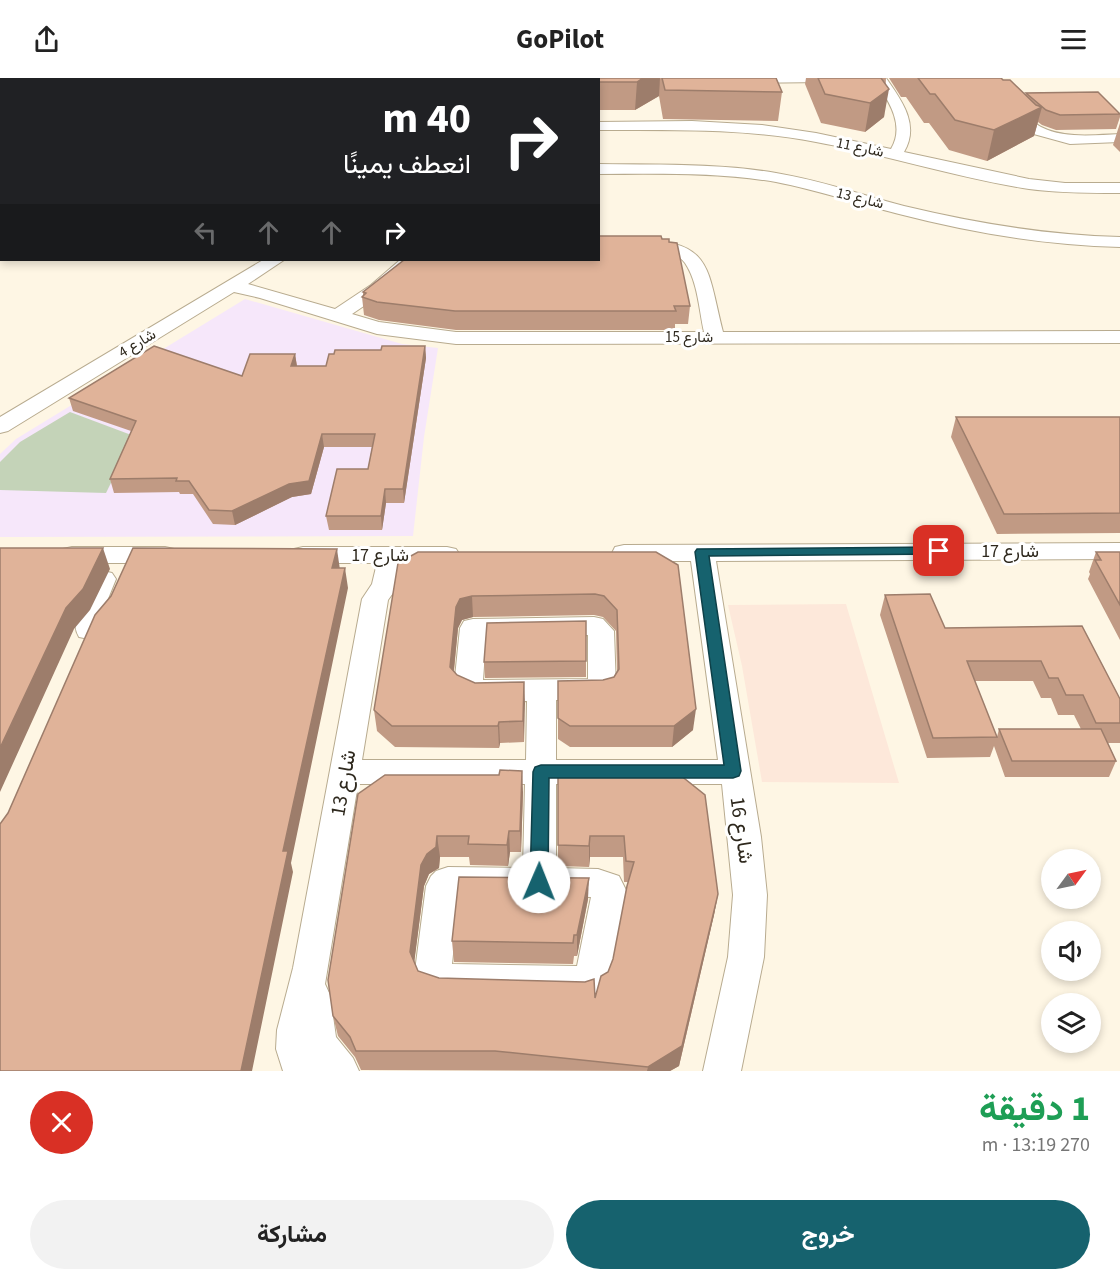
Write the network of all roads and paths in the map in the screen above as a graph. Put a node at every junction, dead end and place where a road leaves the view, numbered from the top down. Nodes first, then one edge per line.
1 (824, 78) edge
2 (880, 78) edge
3 (984, 78) edge
4 (600, 79) edge
5 (639, 79) edge
6 (729, 79) edge
7 (600, 126) edge
8 (1120, 138) edge
9 (894, 150) junction
10 (600, 169) edge
11 (1120, 188) edge
12 (1120, 242) edge
13 (600, 245) edge
14 (273, 261) edge
15 (409, 261) edge
16 (234, 284) junction
17 (337, 316) junction
18 (715, 337) junction
19 (1120, 337) edge
20 (0, 426) edge
21 (1120, 551) edge
22 (702, 552) junction
23 (596, 553) edge
24 (45, 555) edge
25 (122, 555) junction
26 (188, 555) edge
27 (280, 555) edge
28 (382, 555) junction
29 (468, 555) edge
30 (84, 640) edge
31 (542, 690) junction
32 (733, 771) junction
33 (345, 772) junction
34 (541, 772) junction
35 (539, 882) junction
36 (311, 968) junction
37 (302, 1071) edge
38 (340, 1071) edge
39 (722, 1071) edge

1 - 6 street
2 - 9 street
3 - 8 street
4 - 5 street
7 - 9 street, شارع 11
9 - 11 street, شارع 11
10 - 12 street, شارع 13
13 - 18 street
14 - 16 street, شارع 4
15 - 17 street
16 - 17 street, شارع 15
16 - 20 street, شارع 4
17 - 18 street, شارع 15
18 - 19 street, شارع 15
21 - 22 street, شارع 17
22 - 23 street, شارع 17
22 - 32 street, شارع 16
24 - 25 street
25 - 26 street
25 - 30 street
27 - 28 street, شارع 17
28 - 29 street, شارع 17
28 - 33 street, شارع 13
31 - 31 street
31 - 34 street
32 - 34 street
32 - 39 street, شارع 16
33 - 34 street
33 - 36 street, شارع 13
34 - 35 street
35 - 35 street
36 - 37 street, شارع 13
36 - 38 street, شارع 13

